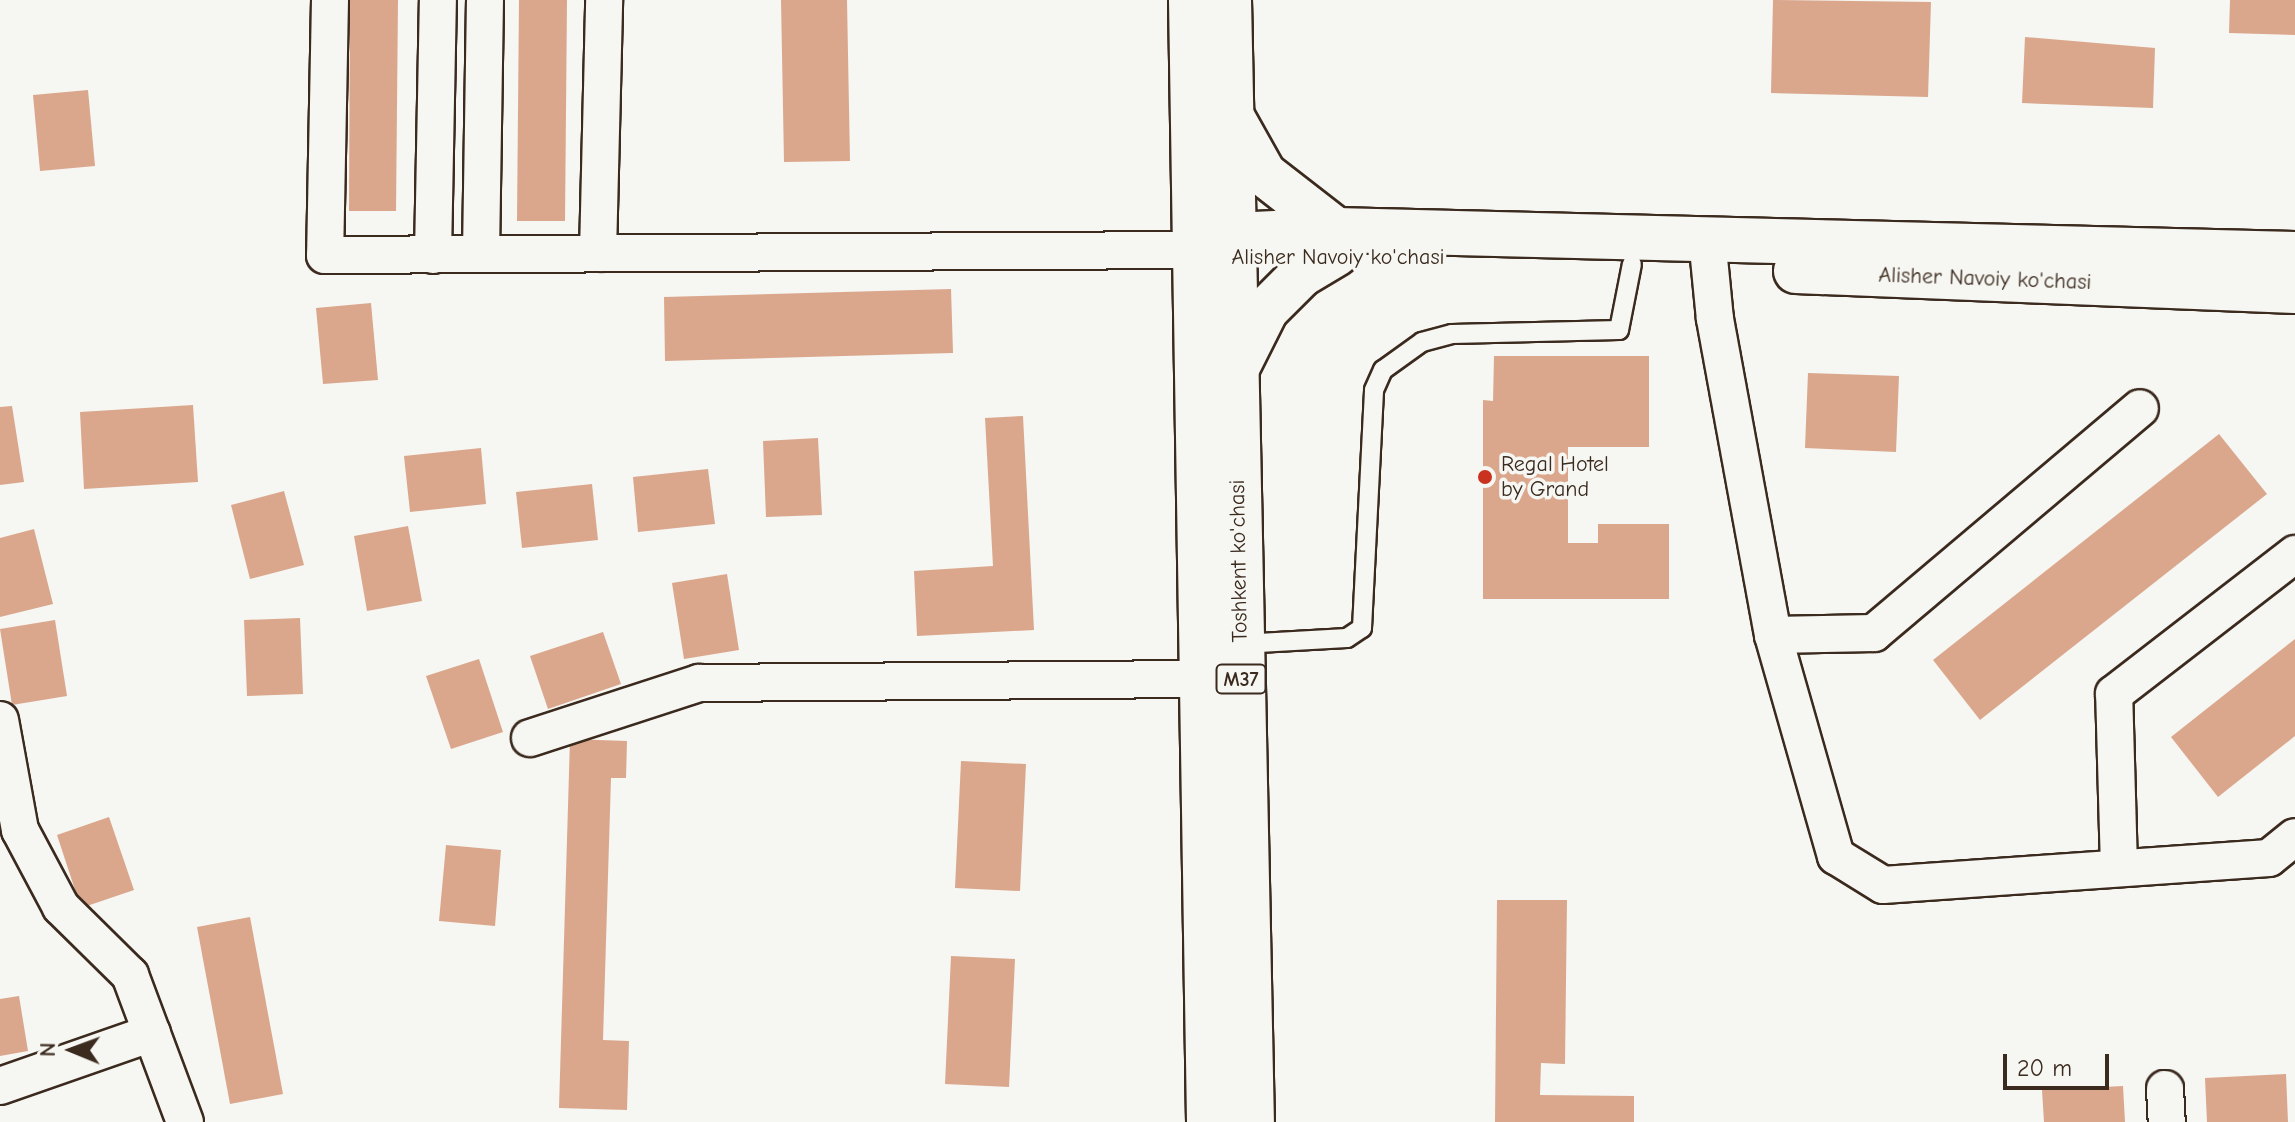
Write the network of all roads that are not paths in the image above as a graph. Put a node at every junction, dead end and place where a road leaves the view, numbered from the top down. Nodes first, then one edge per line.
1 (330, 0) edge
2 (438, 0) edge
3 (485, 0) edge
4 (604, 0) edge
5 (1191, 0) edge
6 (1229, 0) edge
7 (1232, 117) junction
8 (1336, 242) junction
9 (1221, 249) junction
10 (1707, 252) junction
11 (598, 253) junction
12 (481, 254) junction
13 (2295, 254) edge
14 (433, 255) junction
15 (1632, 264) junction
16 (2295, 291) edge
17 (1236, 370) junction
18 (2140, 408) dead end
19 (2295, 554) edge
20 (1773, 635) junction
21 (1241, 644) junction
22 (1202, 679) junction
23 (0, 720) edge
24 (530, 738) dead end
25 (2295, 837) edge
26 (2119, 868) junction
27 (152, 1033) junction
28 (0, 1086) edge
29 (185, 1122) edge
30 (1209, 1122) edge
31 (1252, 1122) edge

1 - 14 street
2 - 14 street
3 - 12 street
4 - 11 street
5 - 9 main road, Toshkent ko'chasi / M37
6 - 7 main road, Toshkent ko'chasi / M37
7 - 8 main road
7 - 9 main road, Toshkent ko'chasi / M37
8 - 9 main road, Alisher Navoiy ko'chasi
8 - 10 main road, Alisher Navoiy ko'chasi
8 - 15 main road, Alisher Navoiy ko'chasi
8 - 17 main road
9 - 11 street
9 - 17 main road, Toshkent ko'chasi / M37
9 - 22 main road, Toshkent ko'chasi / M37
10 - 13 main road, Alisher Navoiy ko'chasi
10 - 15 main road, Alisher Navoiy ko'chasi
10 - 16 main road, Alisher Navoiy ko'chasi
10 - 20 street
11 - 12 street
12 - 14 street
15 - 21 lane
17 - 21 main road, Toshkent ko'chasi / M37
18 - 20 street
19 - 26 street
20 - 26 street
21 - 31 main road, Toshkent ko'chasi / M37
22 - 24 street
22 - 30 main road, Toshkent ko'chasi / M37
23 - 27 street
25 - 26 street
27 - 28 street
27 - 29 street

